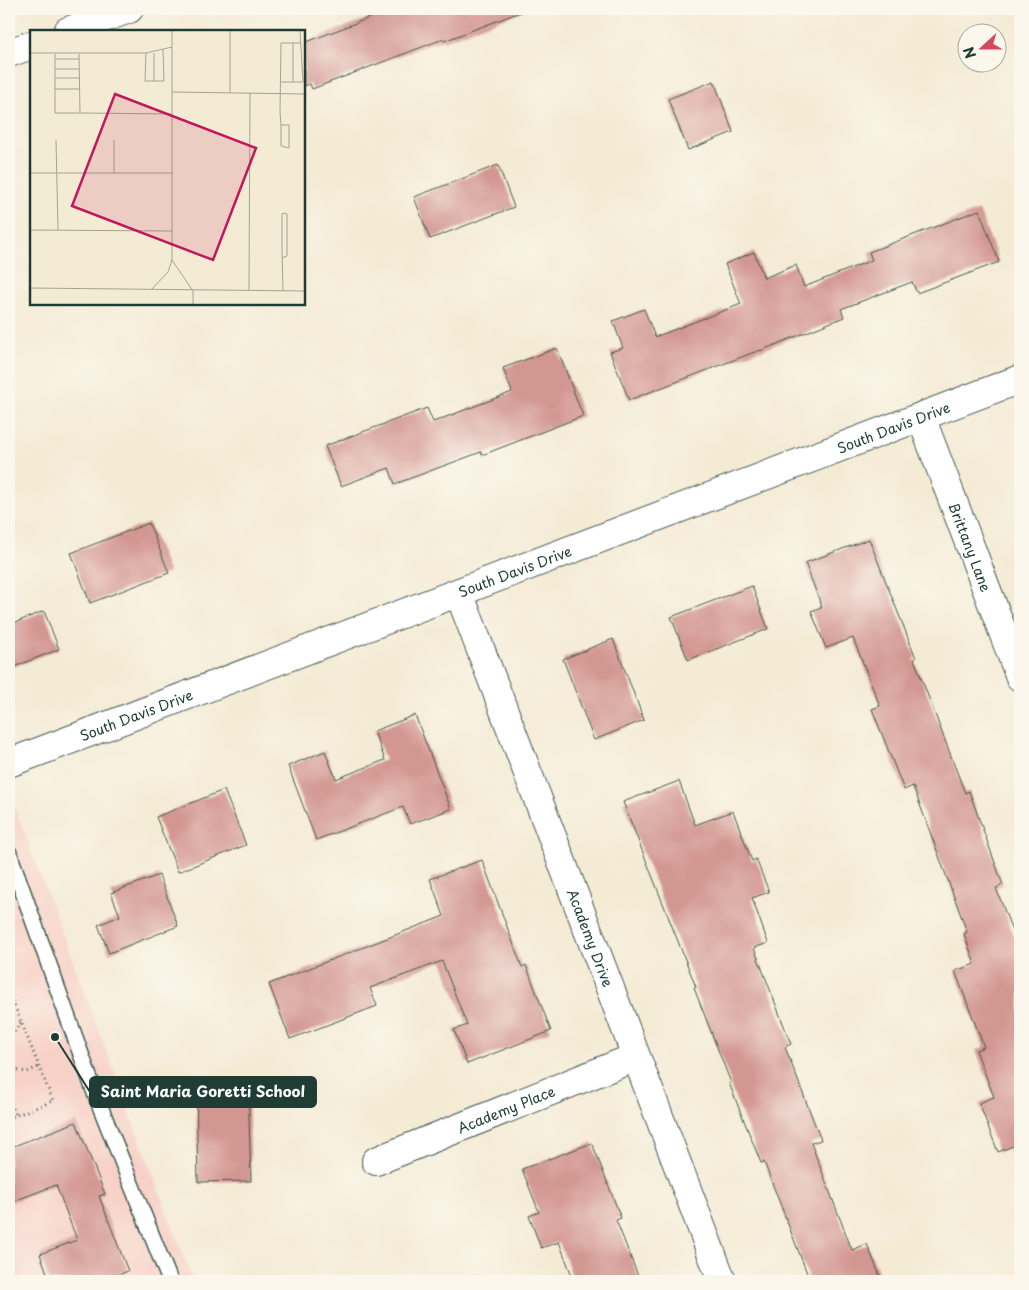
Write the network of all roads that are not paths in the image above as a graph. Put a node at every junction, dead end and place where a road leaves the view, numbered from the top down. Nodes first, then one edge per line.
1 (129, 9) edge
2 (71, 30) edge
3 (30, 44) edge
4 (9, 53) edge
5 (1020, 379) edge
6 (921, 417) junction
7 (459, 593) junction
8 (1020, 677) edge
9 (9, 763) edge
10 (9, 852) edge
11 (636, 1057) junction
12 (376, 1161) dead end
13 (170, 1281) edge
14 (722, 1281) edge

1 - 2 street
3 - 4 street
5 - 6 street, South Davis Drive
6 - 7 street, South Davis Drive
6 - 8 street, Brittany Lane
7 - 9 street, South Davis Drive
7 - 11 street, Academy Drive
10 - 13 lane
11 - 12 street, Academy Place
11 - 14 street, Academy Drive

